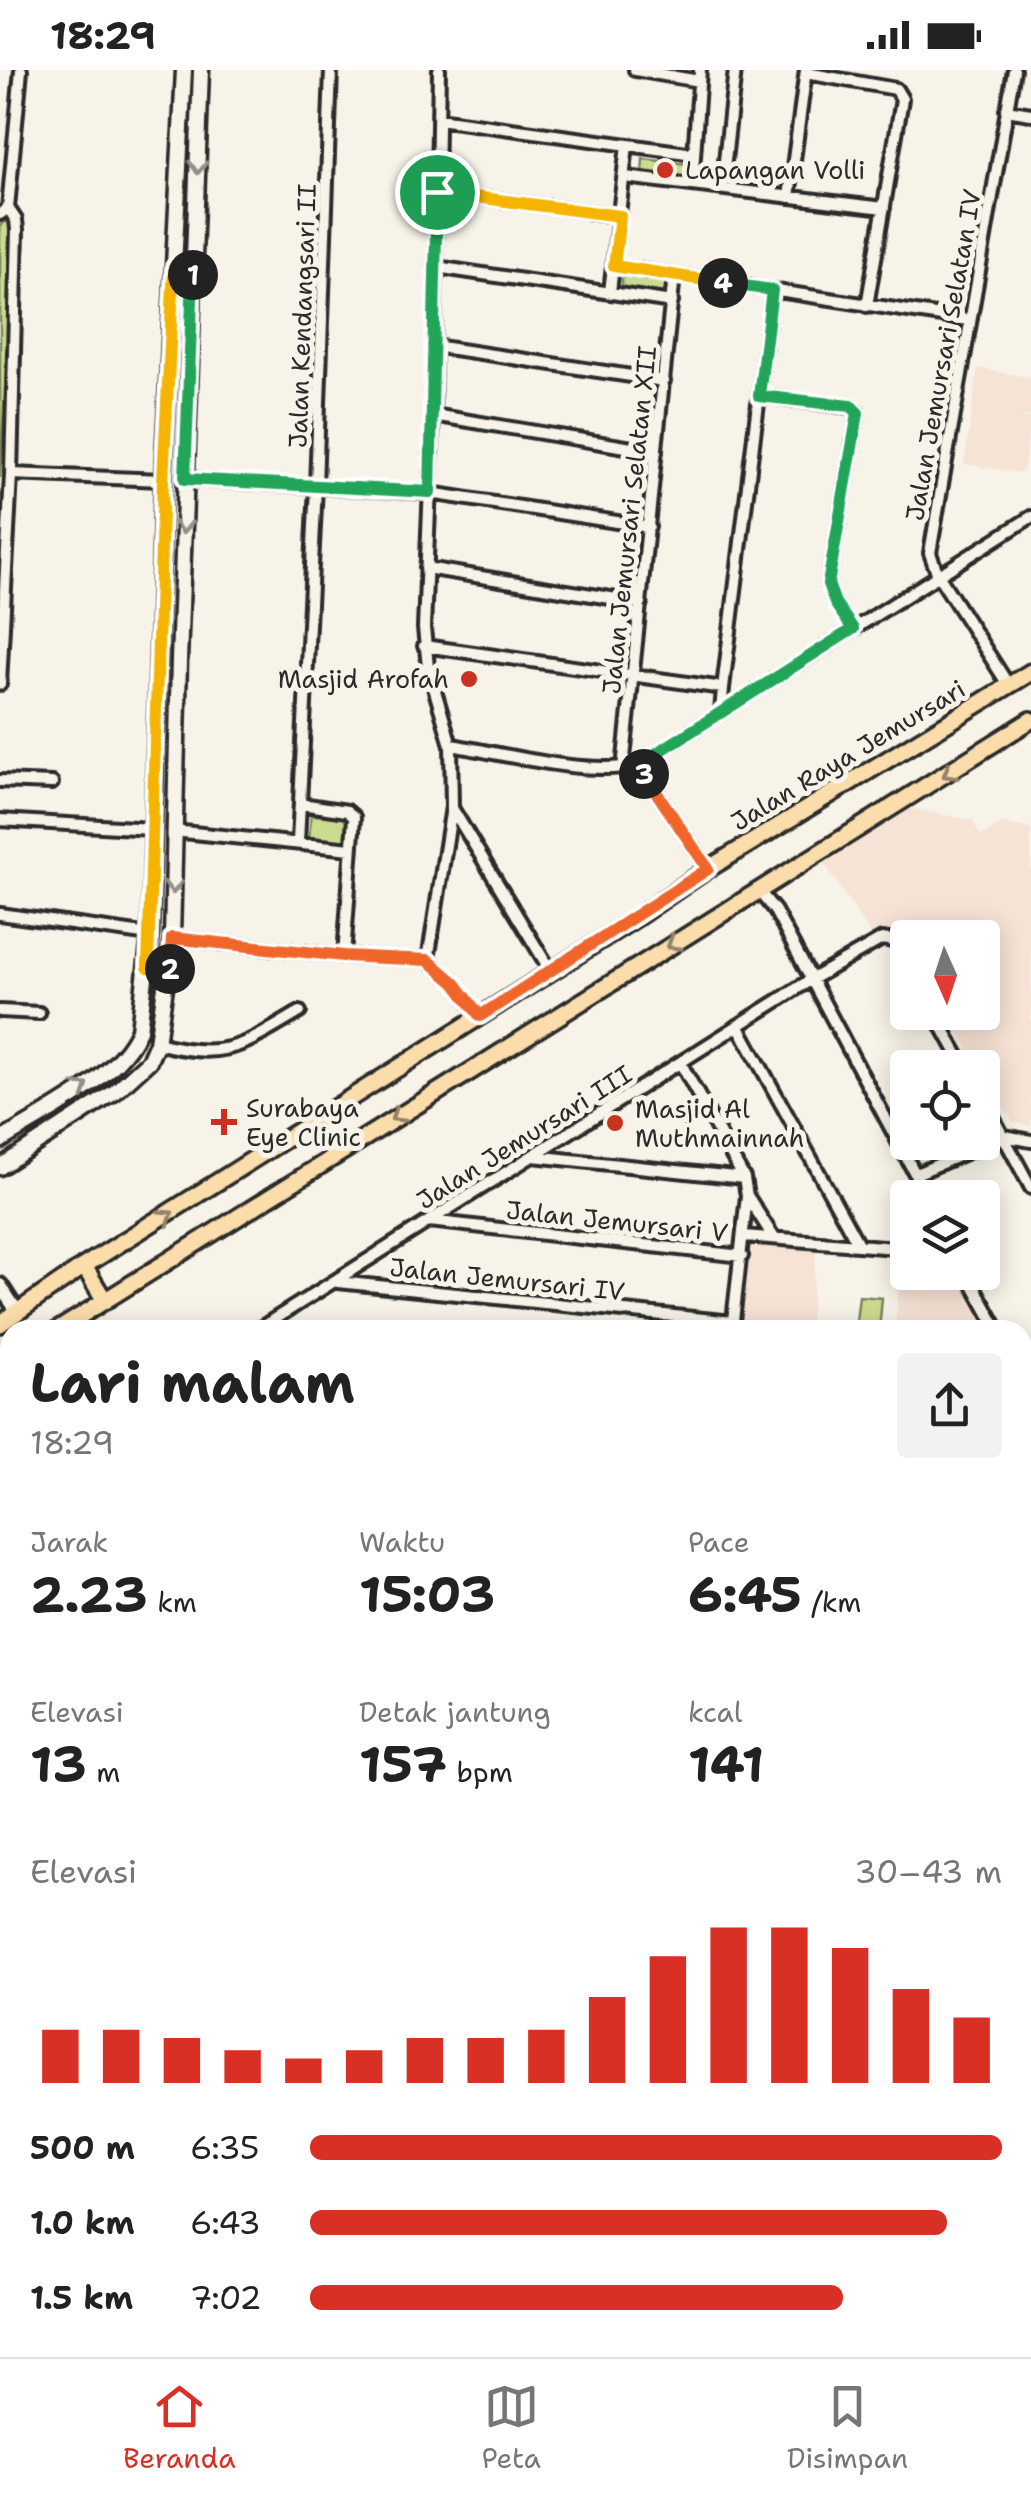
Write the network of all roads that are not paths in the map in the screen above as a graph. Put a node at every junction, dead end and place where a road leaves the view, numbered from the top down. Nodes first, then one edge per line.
1 (21, 70) edge
2 (184, 70) edge
3 (202, 70) edge
4 (331, 70) edge
5 (439, 70) edge
6 (636, 70) edge
7 (734, 70) edge
8 (1014, 70) edge
9 (806, 72) edge
10 (699, 75) edge
11 (1006, 110) junction
12 (1031, 114) edge
13 (438, 119) junction
14 (627, 144) junction
15 (694, 154) junction
16 (625, 177) junction
17 (692, 184) junction
18 (722, 188) junction
19 (437, 192) junction
20 (789, 197) junction
21 (884, 208) junction
22 (4, 211) edge
23 (620, 216) junction
24 (436, 266) junction
25 (614, 266) junction
26 (174, 267) junction
27 (194, 268) junction
28 (674, 275) junction
29 (772, 290) junction
30 (610, 292) junction
31 (672, 302) junction
32 (867, 306) junction
33 (968, 320) junction
34 (434, 346) junction
35 (664, 380) junction
36 (759, 396) junction
37 (433, 416) junction
38 (656, 452) junction
39 (11, 474) junction
40 (185, 479) junction
41 (163, 480) junction
42 (316, 486) junction
43 (430, 492) junction
44 (1031, 517) edge
45 (649, 527) junction
46 (426, 568) junction
47 (938, 576) junction
48 (641, 603) junction
49 (853, 629) junction
50 (424, 646) junction
51 (1031, 672) edge
52 (634, 676) junction
53 (0, 684) edge
54 (1009, 686) junction
55 (722, 688) junction
56 (157, 694) junction
57 (178, 694) junction
58 (721, 712) junction
59 (1031, 720) edge
60 (451, 745) junction
61 (638, 765) junction
62 (620, 769) junction
63 (0, 781) edge
64 (52, 783) dead end
65 (301, 804) junction
66 (452, 807) junction
67 (0, 820) edge
68 (152, 829) junction
69 (173, 831) junction
70 (298, 842) junction
71 (350, 848) junction
72 (708, 869) junction
73 (758, 890) junction
74 (0, 914) edge
75 (150, 935) junction
76 (172, 938) junction
77 (890, 940) edge
78 (344, 956) junction
79 (428, 960) junction
80 (148, 967) junction
81 (170, 969) junction
82 (550, 970) junction
83 (812, 979) junction
84 (2, 1012) edge
85 (300, 1012) dead end
86 (39, 1013) dead end
87 (480, 1016) junction
88 (740, 1027) junction
89 (157, 1043) junction
90 (680, 1064) junction
91 (20, 1128) junction
92 (1000, 1128) edge
93 (1005, 1136) junction
94 (0, 1141) edge
95 (1031, 1141) edge
96 (30, 1148) junction
97 (532, 1156) junction
98 (0, 1167) edge
99 (916, 1174) junction
100 (744, 1178) junction
101 (919, 1180) edge
102 (1031, 1188) edge
103 (747, 1196) junction
104 (428, 1220) junction
105 (744, 1236) junction
106 (774, 1238) junction
107 (858, 1244) junction
108 (890, 1247) edge
109 (742, 1256) junction
110 (84, 1266) junction
111 (336, 1282) junction
112 (0, 1286) edge
113 (976, 1290) edge
114 (105, 1301) junction
115 (18, 1314) junction
116 (7, 1320) edge
117 (75, 1320) edge
118 (274, 1320) edge
119 (679, 1320) edge
120 (734, 1320) edge
121 (992, 1320) edge

1 - 22 street
2 - 26 main road
3 -> 27 main road
4 - 42 street, Jalan Kendangsari II
5 - 13 street
6 - 10 street
7 - 18 street
8 - 11 street, Jalan Jemursari Selatan IV
9 - 20 street
9 - 21 street
10 - 15 street
11 - 12 street
11 - 33 street, Jalan Jemursari Selatan IV
13 - 14 street
13 - 19 street
14 - 15 street
14 - 16 street
15 - 17 street
16 - 17 street
16 - 23 street
17 - 18 street
18 - 20 street
19 - 23 street
19 - 24 street
20 - 21 street
21 - 32 street
22 - 39 street
23 - 25 street
24 - 30 street
24 - 34 street
25 - 28 street
25 - 30 street
26 - 27 main road
26 - 41 main road
27 - 40 main road
28 - 29 street
28 - 31 street, Jalan Jemursari Selatan XII
29 - 32 street
29 - 36 street
30 - 31 street
31 - 35 street, Jalan Jemursari Selatan XII
32 - 33 street
33 - 47 street, Jalan Jemursari Selatan IV
34 - 35 street
34 - 37 street
35 - 38 street, Jalan Jemursari Selatan XII
36 - 49 street
36 - 55 street
37 - 38 street
37 - 43 street
38 - 45 street, Jalan Jemursari Selatan XII
39 - 41 street
39 - 53 street
40 - 42 street
40 -> 57 main road
41 - 56 main road
42 - 43 street
42 - 65 street, Jalan Kendangsari II
43 - 45 street
43 - 46 street
44 - 47 street
45 - 48 street, Jalan Jemursari Selatan XII
46 - 48 street
46 - 50 street
47 - 49 street
47 - 54 street, Jalan Jemursari Selatan IV
48 - 52 street, Jalan Jemursari Selatan XII
49 - 58 street
50 - 52 street
50 - 60 street
51 - 54 main road, Jalan Raya Jemursari
52 - 55 street
52 - 62 street, Jalan Jemursari Selatan XII
54 - 72 main road, Jalan Raya Jemursari
55 - 58 street
56 - 57 main road
56 - 68 main road
57 - 69 main road
58 - 61 street
59 -> 73 main road
60 - 62 street
60 - 66 street
61 - 62 street
61 - 72 street
63 - 64 street
65 - 70 street, Jalan Kendangsari II
65 - 71 street
66 - 79 street
66 - 82 street
67 - 68 street
68 - 75 main road
69 - 70 street
69 -> 76 main road
70 - 71 street
71 - 78 street
72 - 82 main road, Jalan Raya Jemursari
73 - 83 street
73 -> 114 main road
74 - 75 street
75 - 80 main road
76 - 78 street
76 - 81 main road
77 - 83 street, Jalan Jemursari III
78 - 79 street
79 - 87 street
80 - 81 main road
91 -> 80 main road
81 - 89 main road
82 - 87 main road, Jalan Raya Jemursari
83 - 88 street, Jalan Jemursari III
83 - 99 street
84 - 86 street
85 - 89 street
110 -> 87 main road, Jalan Raya Jemursari
88 - 90 street, Jalan Jemursari III
88 - 107 street
89 - 96 main road
90 - 97 street, Jalan Jemursari III
90 - 100 street
91 - 94 main road
91 - 96 main road
92 - 93 street
93 - 95 street
93 - 99 street
93 - 102 street
96 - 98 main road
97 - 100 street
97 - 104 street, Jalan Jemursari III
99 - 101 street
100 - 103 street
103 - 105 street
103 - 106 street
104 - 109 street, Jalan Jemursari V
104 - 111 street, Jalan Jemursari III
105 - 106 street
105 - 109 street
106 - 107 street
107 - 108 street
109 - 120 street
110 - 114 main road
110 - 115 main road, Jalan Raya Jemursari
111 - 118 street, Jalan Jemursari III
111 - 119 street, Jalan Jemursari IV
112 - 115 street
113 - 121 street
114 - 117 main road
115 - 116 main road, Jalan Raya Jemursari

